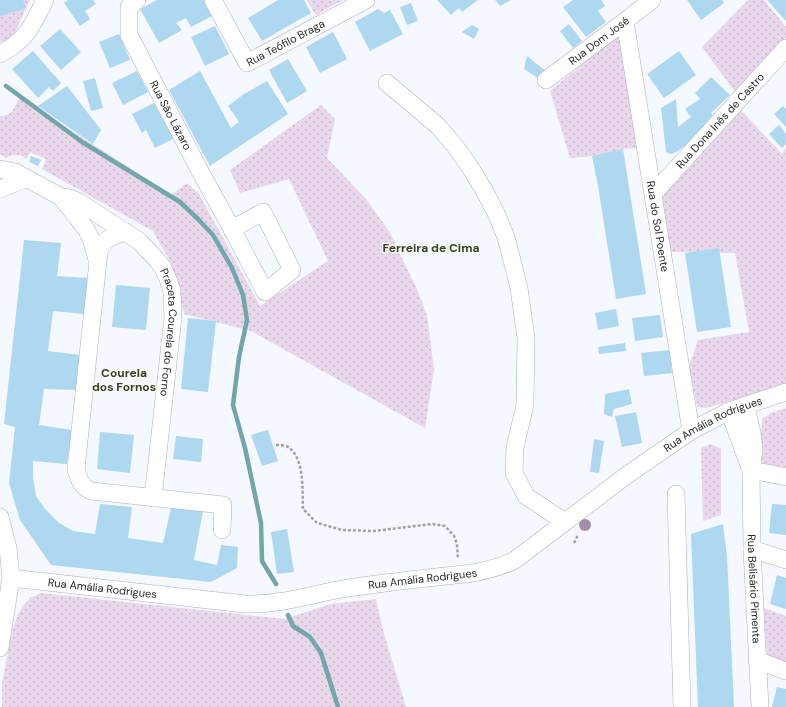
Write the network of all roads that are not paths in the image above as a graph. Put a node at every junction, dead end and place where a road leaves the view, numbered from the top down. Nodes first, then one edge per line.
1 (45, 0) edge
2 (137, 0) edge
3 (212, 0) edge
4 (366, 0) edge
5 (652, 0) edge
6 (625, 22) junction
7 (786, 48) edge
8 (0, 54) edge
9 (546, 80) dead end
10 (387, 83) dead end
11 (0, 169) edge
12 (25, 179) junction
13 (0, 189) edge
14 (654, 193) junction
15 (60, 197) junction
16 (232, 229) dead end
17 (126, 232) junction
18 (97, 260) junction
19 (786, 392) edge
20 (745, 405) junction
21 (729, 411) junction
22 (691, 431) junction
23 (751, 470) junction
24 (786, 477) edge
25 (676, 494) dead end
26 (153, 498) junction
27 (0, 517) edge
28 (565, 522) junction
29 (222, 530) dead end
30 (752, 549) junction
31 (786, 560) edge
32 (5, 593) edge
33 (0, 648) edge
34 (757, 660) junction
35 (786, 671) edge
36 (682, 707) edge
37 (760, 707) edge

1 - 8 street
2 - 16 street, Rua São Lázaro
3 - 4 street, Rua Teófilo Braga
5 - 6 street, Rua Dom José
6 - 9 street, Rua Dom José
6 - 14 street, Rua do Sol Poente
7 - 14 street, Rua Dona Inês de Castro
10 - 28 street
11 - 12 street, Praceta Courela do Forno
12 - 13 street
12 - 15 street, Praceta Courela do Forno
14 - 22 street, Rua do Sol Poente
15 - 17 street, Praceta Courela do Forno
15 - 18 street, Praceta Courela do Forno
17 - 18 street, Praceta Courela do Forno
17 - 26 street, Praceta Courela do Forno
18 - 26 street, Praceta Courela do Forno
19 - 20 street, Rua Amália Rodrigues
20 - 21 street, Rua Amália Rodrigues
20 - 23 street, Rua Belisário Pimenta
21 - 22 street, Rua Amália Rodrigues
21 - 23 street, Rua Belisário Pimenta
22 - 28 street, Rua Amália Rodrigues
23 - 24 street
23 - 30 street, Rua Belisário Pimenta
25 - 36 street
26 - 29 street, Praceta Courela do Forno
27 - 32 street
28 - 32 street, Rua Amália Rodrigues
30 - 31 street
30 - 34 street, Rua Belisário Pimenta
32 - 33 street
34 - 35 street
34 - 37 street, Rua Belisário Pimenta

